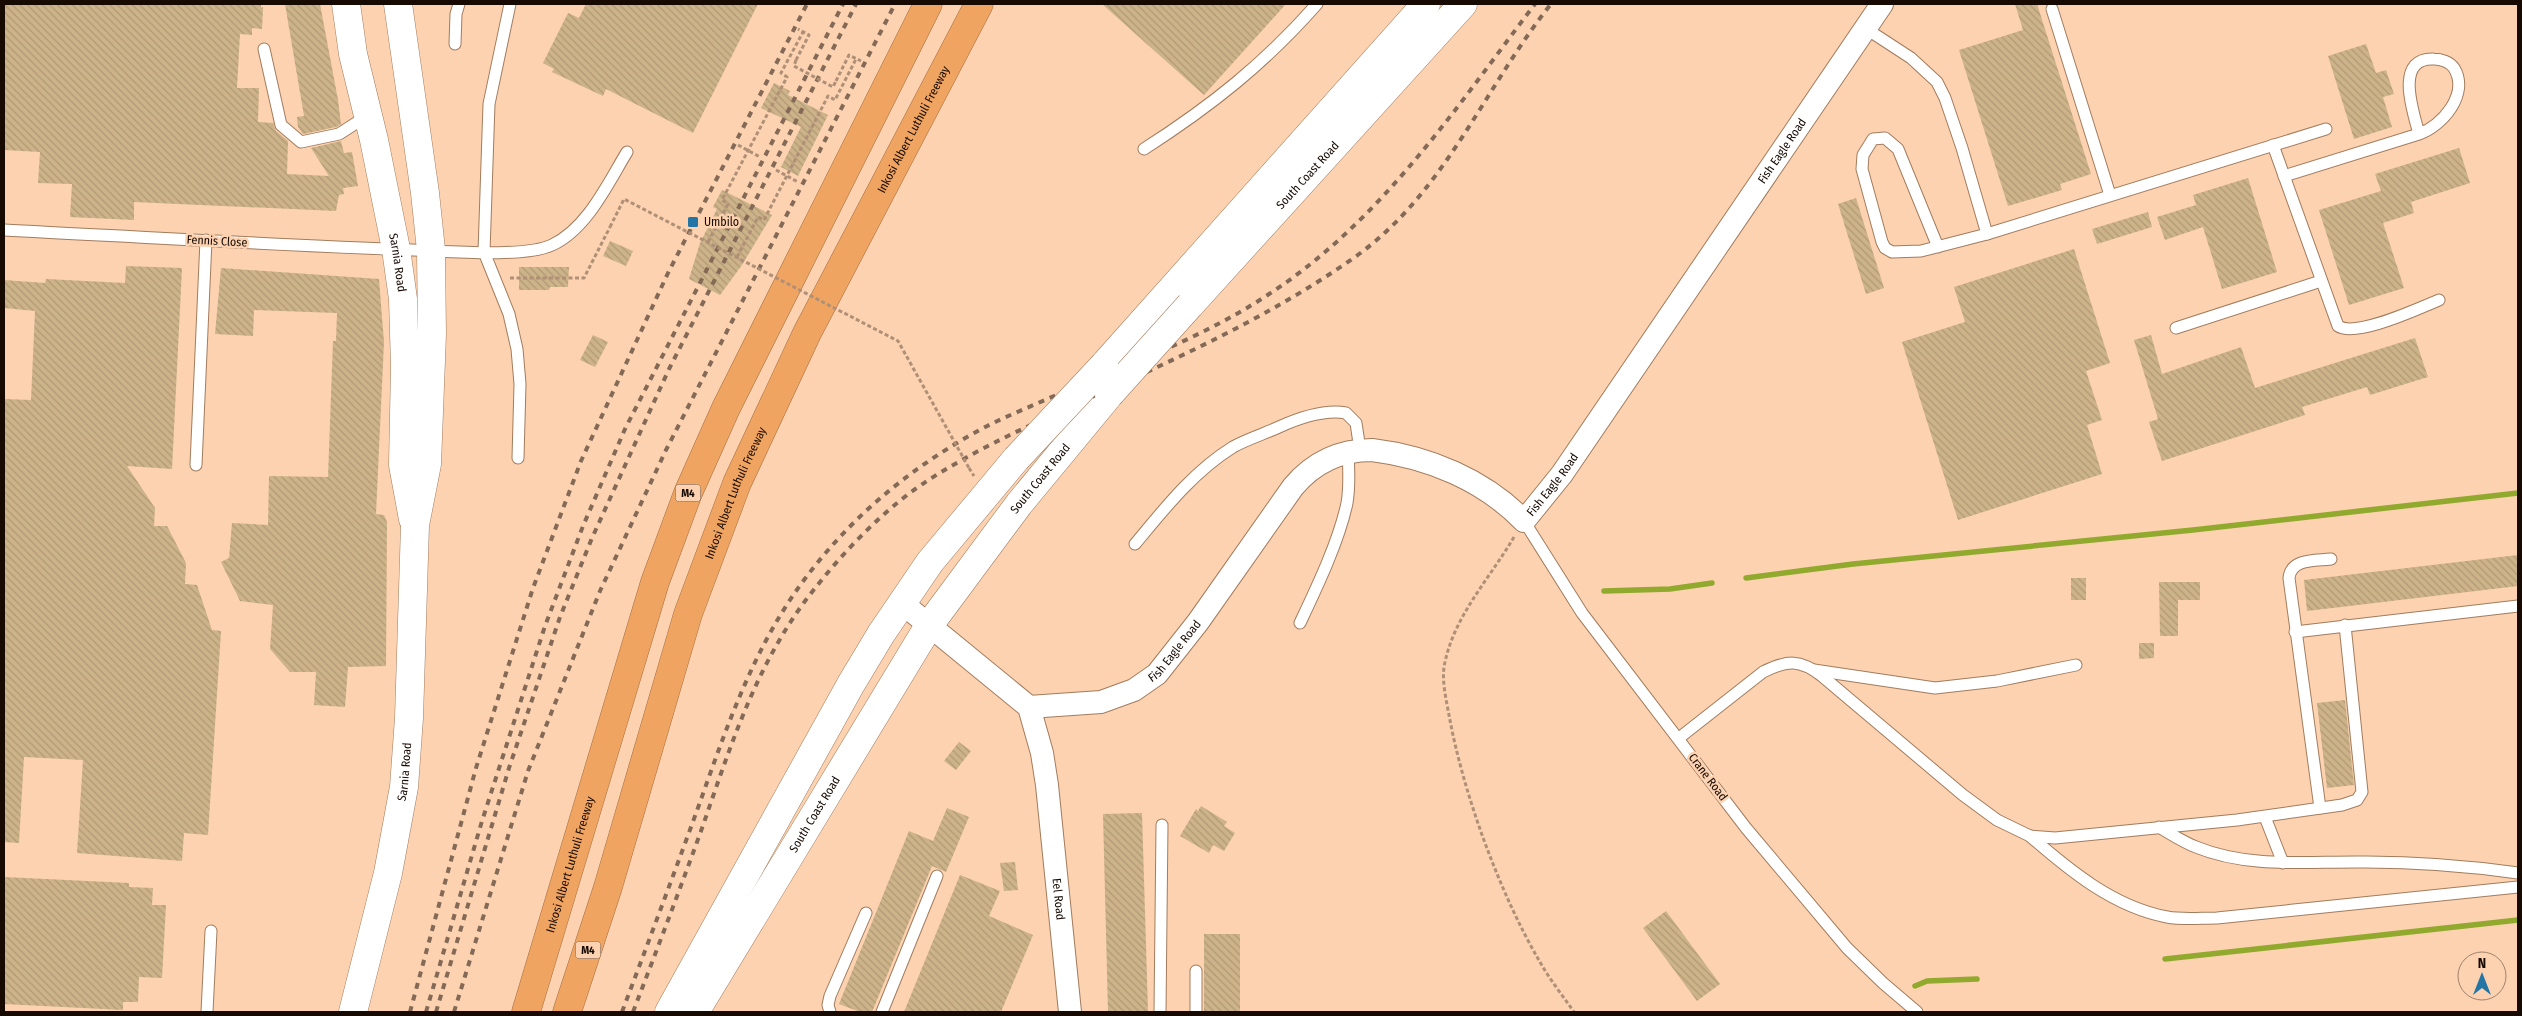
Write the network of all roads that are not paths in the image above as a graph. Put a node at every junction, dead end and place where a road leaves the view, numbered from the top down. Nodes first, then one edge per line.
1 (346, 4) edge
2 (398, 4) edge
3 (459, 4) edge
4 (510, 4) edge
5 (928, 4) edge
6 (979, 4) edge
7 (1317, 4) edge
8 (1426, 4) edge
9 (1463, 4) edge
10 (1882, 4) edge
11 (2052, 9) dead end
12 (1865, 28) junction
13 (455, 44) dead end
14 (264, 49) dead end
15 (369, 115) junction
16 (2326, 129) dead end
17 (2419, 134) junction
18 (2273, 145) junction
19 (1144, 149) dead end
20 (627, 152) dead end
21 (2284, 176) junction
22 (2110, 195) junction
23 (4, 230) edge
24 (1987, 234) junction
25 (206, 240) junction
26 (1938, 247) junction
27 (396, 249) junction
28 (431, 250) junction
29 (484, 252) junction
30 (2320, 281) junction
31 (2439, 300) dead end
32 (2176, 328) dead end
33 (1354, 451) junction
34 (518, 458) dead end
35 (196, 465) dead end
36 (1524, 520) junction
37 (415, 525) junction
38 (1135, 544) dead end
39 (2331, 559) dead end
40 (902, 603) junction
41 (2518, 606) edge
42 (1300, 623) dead end
43 (930, 624) junction
44 (2345, 625) junction
45 (2295, 632) junction
46 (2076, 665) dead end
47 (1813, 669) junction
48 (1029, 707) junction
49 (1679, 738) junction
50 (2320, 808) junction
51 (2265, 817) junction
52 (1162, 825) dead end
53 (2159, 827) junction
54 (2030, 836) junction
55 (2283, 863) junction
56 (2518, 873) edge
57 (937, 876) dead end
58 (2518, 888) edge
59 (866, 913) dead end
60 (212, 931) dead end
61 (1196, 971) dead end
62 (207, 1012) edge
63 (353, 1012) edge
64 (526, 1012) edge
65 (567, 1012) edge
66 (669, 1012) edge
67 (694, 1012) edge
68 (830, 1012) edge
69 (882, 1012) edge
70 (1070, 1012) edge
71 (1160, 1012) edge
72 (1196, 1012) edge
73 (1917, 1012) edge

1 - 15 street, Sarnia Road
2 - 28 street, Sarnia Road
3 - 13 lane
4 - 29 lane
5 - 64 highway, Inkosi Albert Luthuli Freeway / M4
6 - 65 highway, Inkosi Albert Luthuli Freeway / M4
7 - 19 lane
8 - 40 street, South Coast Road, bridge
9 - 43 street, South Coast Road, bridge
10 - 12 street, Fish Eagle Road
11 - 22 lane
12 - 24 lane
12 - 36 street, Fish Eagle Road
14 - 15 lane
15 - 27 street, Sarnia Road
16 - 18 lane
17 - 17 lane
17 - 21 lane
18 - 21 lane
18 - 22 lane
20 - 29 lane, Fennis Close
21 - 30 lane
22 - 24 lane
23 - 25 lane, Fennis Close
24 - 26 lane
25 - 27 lane, Fennis Close
25 - 35 lane
26 - 26 lane
27 - 28 lane, Fennis Close
27 - 37 street, Sarnia Road
28 - 29 lane, Fennis Close
28 - 37 street, Sarnia Road
29 - 34 lane
30 - 31 lane
30 - 32 lane
33 - 36 street, Fish Eagle Road
33 - 38 lane
33 - 42 lane
33 - 48 street, Fish Eagle Road
36 - 49 lane, Crane Road
37 - 63 street, Sarnia Road
39 - 45 lane
40 - 43 street
40 - 66 street, South Coast Road
41 - 44 lane
43 - 48 street
43 - 67 street, South Coast Road
44 - 45 lane
44 - 50 lane
45 - 50 lane
46 - 47 lane
47 - 49 lane
47 - 54 lane
48 - 70 street, Eel Road
49 - 73 lane, Crane Road
50 - 51 lane
51 - 53 lane
51 - 55 lane
52 - 71 lane
53 - 54 lane
53 - 55 lane
54 - 58 lane
55 - 56 lane
57 - 69 lane
59 - 68 lane
60 - 62 lane
61 - 72 lane

